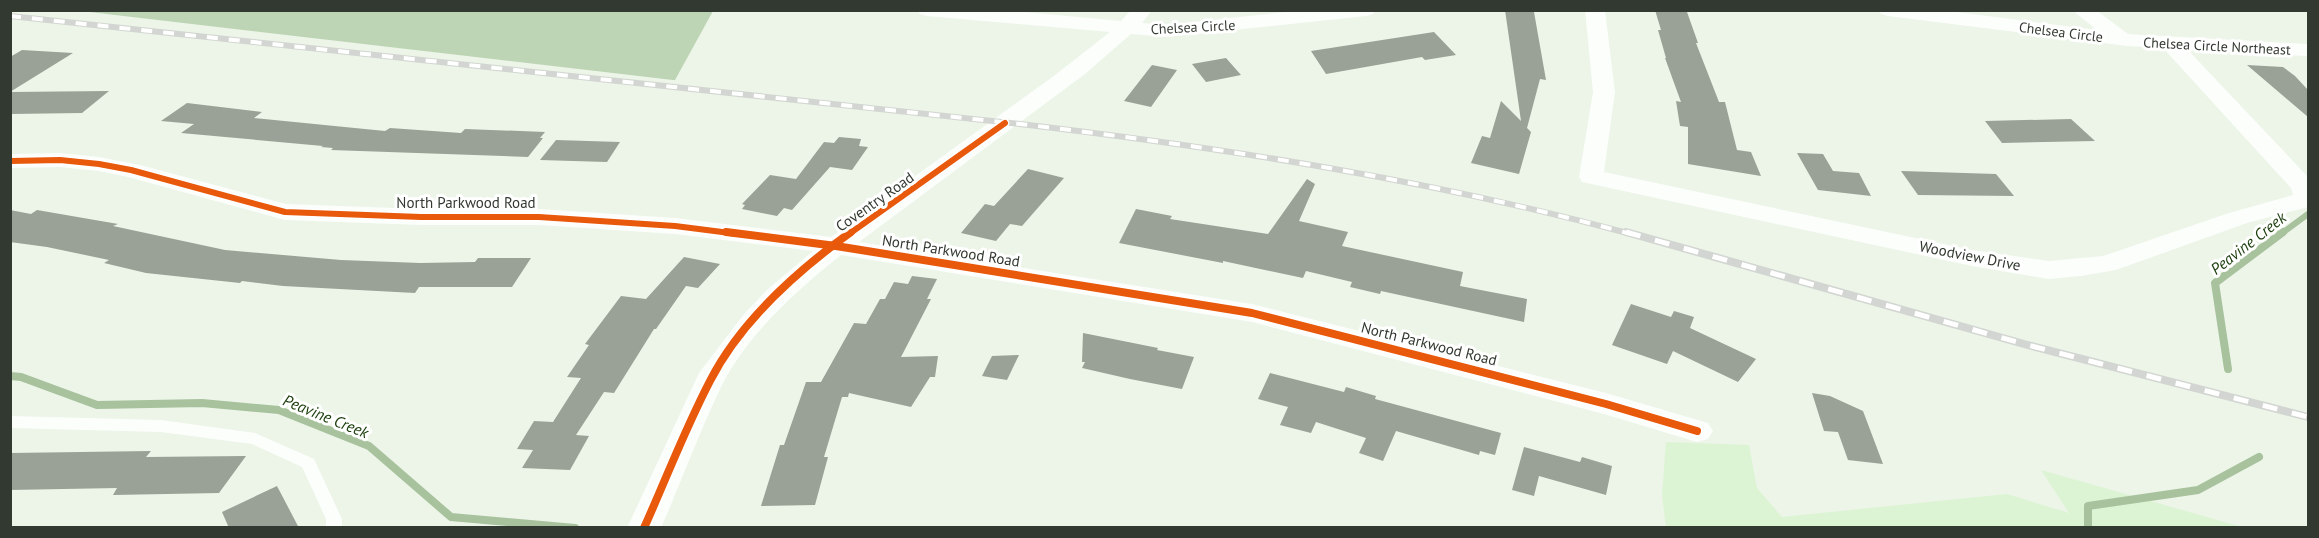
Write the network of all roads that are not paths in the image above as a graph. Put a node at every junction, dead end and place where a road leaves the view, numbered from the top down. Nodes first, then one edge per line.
1 (927, 10) edge
2 (1142, 10) edge
3 (1366, 10) edge
4 (1595, 10) edge
5 (1888, 10) edge
6 (2082, 10) edge
7 (1935, 13) edge
8 (1127, 28) junction
9 (2127, 40) junction
10 (2171, 44) junction
11 (2308, 50) edge
12 (10, 161) edge
13 (2306, 189) edge
14 (836, 246) junction
15 (10, 422) edge
16 (1697, 431) dead end
17 (334, 528) edge
18 (644, 528) edge

1 - 8 street, Chelsea Circle
2 - 8 street, Coventry Road
3 - 8 street, Chelsea Circle
4 - 13 street, Woodview Drive
5 - 7 street, Chelsea Circle
6 - 9 street
7 - 9 street, Chelsea Circle
8 - 14 street, Coventry Road
9 - 10 street, Chelsea Circle Northeast
10 - 11 street, Chelsea Circle Northeast
10 - 13 street, Woodview Drive
12 - 14 street, North Parkwood Road
14 - 16 street, North Parkwood Road
14 - 18 street, Coventry Road
15 - 17 lane

